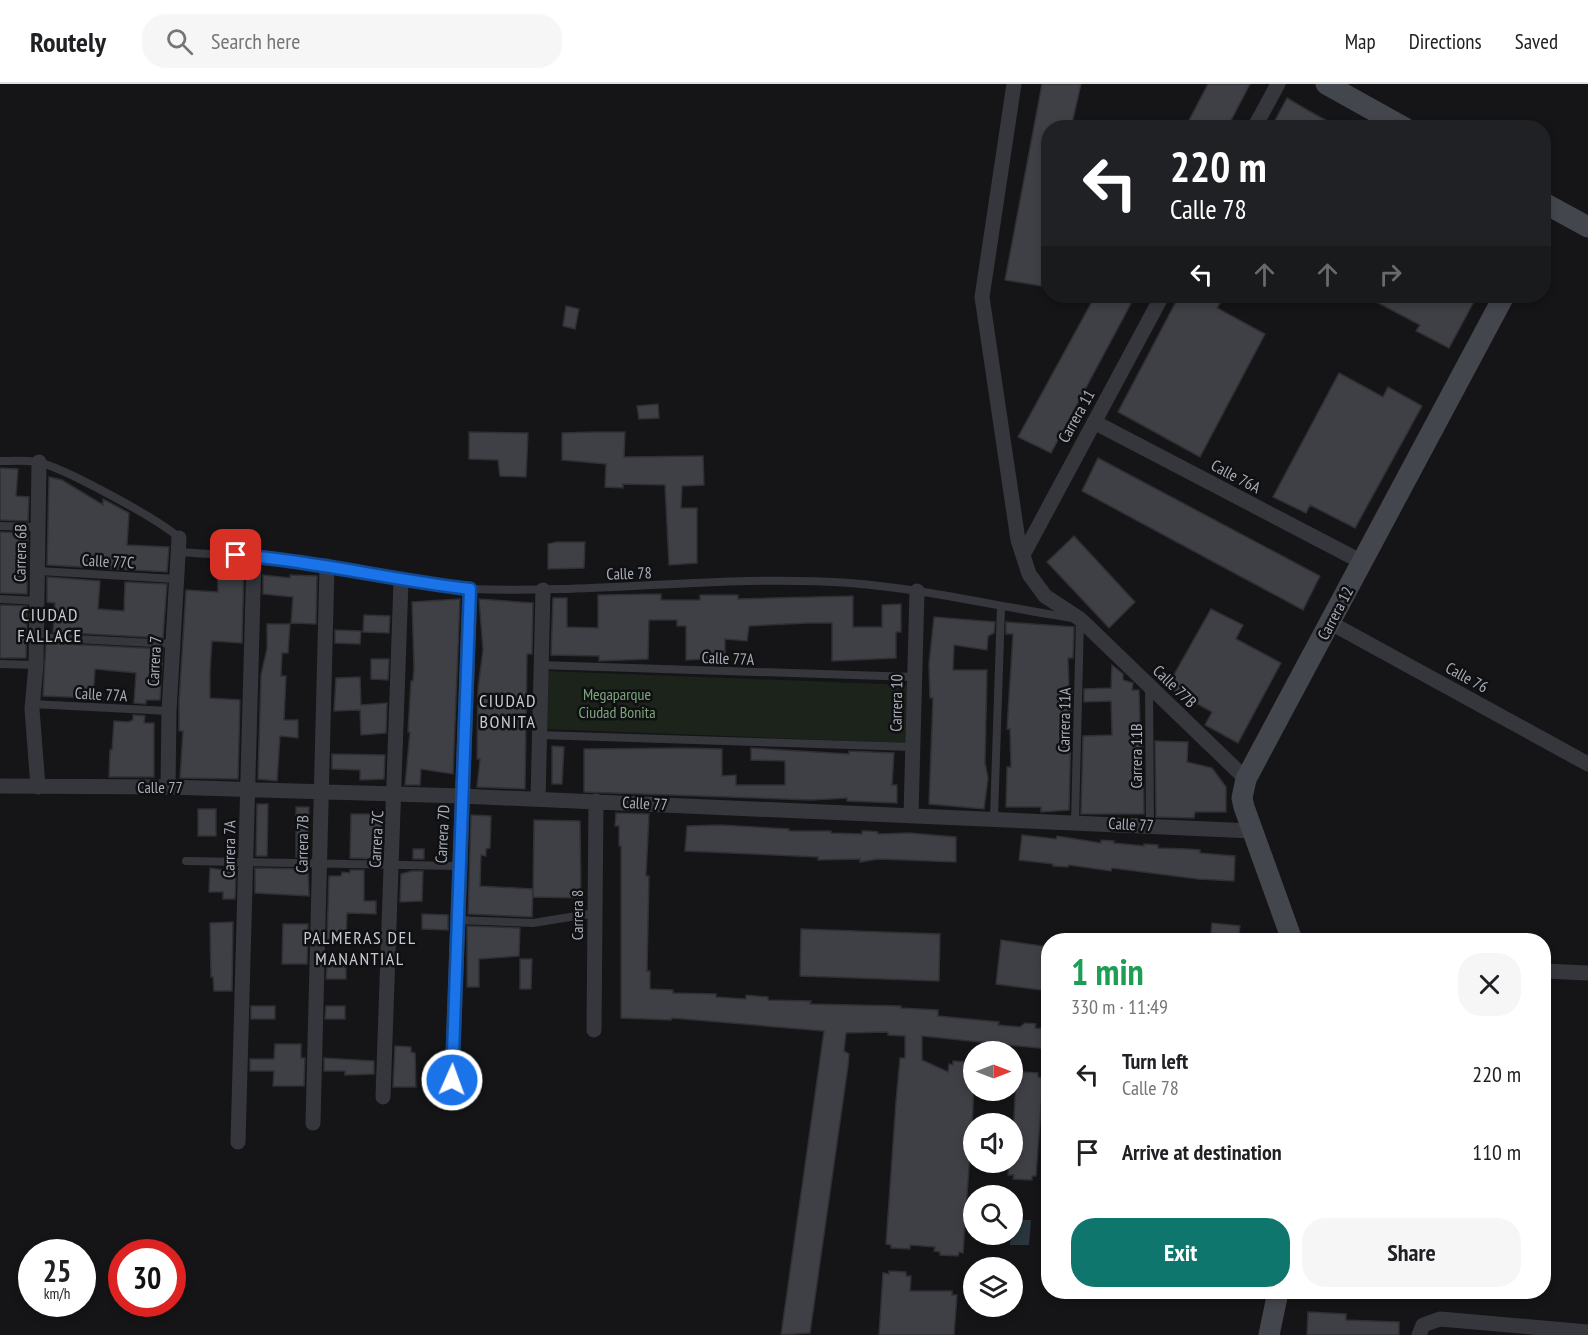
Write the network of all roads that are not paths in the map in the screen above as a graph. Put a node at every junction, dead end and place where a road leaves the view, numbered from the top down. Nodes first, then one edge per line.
1 (1014, 84) edge
2 (1278, 84) edge
3 (1326, 84) edge
4 (1258, 120) edge
5 (1391, 120) edge
6 (1551, 212) edge
7 (1588, 227) edge
8 (1158, 303) edge
9 (1500, 303) edge
10 (1094, 422) junction
11 (0, 461) edge
12 (39, 462) junction
13 (0, 526) edge
14 (39, 527) junction
15 (179, 545) junction
16 (1023, 555) junction
17 (255, 557) junction
18 (1362, 562) junction
19 (327, 566) junction
20 (39, 571) junction
21 (176, 579) junction
22 (401, 581) junction
23 (470, 589) junction
24 (543, 590) junction
25 (917, 591) junction
26 (0, 599) edge
27 (38, 601) junction
28 (1001, 607) junction
29 (1080, 619) junction
30 (1329, 622) junction
31 (37, 637) junction
32 (173, 644) junction
33 (0, 664) edge
34 (36, 665) junction
35 (540, 665) junction
36 (915, 677) junction
37 (1149, 686) junction
38 (32, 704) junction
39 (169, 711) junction
40 (539, 735) junction
41 (913, 747) junction
42 (1588, 764) edge
43 (1246, 779) junction
44 (0, 786) edge
45 (38, 787) junction
46 (168, 787) junction
47 (248, 789) junction
48 (321, 792) junction
49 (396, 795) junction
50 (462, 796) junction
51 (538, 799) junction
52 (596, 801) junction
53 (911, 815) junction
54 (994, 818) junction
55 (1075, 821) junction
56 (1150, 825) junction
57 (1253, 831) junction
58 (186, 861) dead end
59 (247, 861) junction
60 (320, 864) junction
61 (392, 864) junction
62 (458, 866) junction
63 (595, 913) junction
64 (457, 920) junction
65 (1289, 933) edge
66 (1551, 971) edge
67 (1588, 973) edge
68 (594, 1030) dead end
69 (452, 1080) dead end
70 (384, 1097) dead end
71 (313, 1123) dead end
72 (238, 1142) dead end
73 (1277, 1299) edge
74 (1588, 1332) edge
75 (1269, 1335) edge
76 (1419, 1335) edge

1 - 16 street, Calle 77B
2 - 4 street
3 - 5 main road
6 - 7 main road
8 - 10 street, Carrera 11
9 - 18 main road, Carrera 12
10 - 16 street, Carrera 11
10 - 18 street, Calle 76A
11 - 12 lane
12 - 14 street, Carrera 6B
12 - 15 lane
13 - 14 lane
14 - 20 street, Carrera 6B
15 - 17 lane, Calle 78
15 - 21 street, Carrera 7
16 - 29 street, Calle 77B
17 - 19 lane, Calle 78
17 - 47 street, Carrera 7A
18 - 30 main road, Carrera 12
19 - 22 lane, Calle 78
19 - 48 street, Carrera 7B
20 - 21 lane, Calle 77C
20 - 27 street, Carrera 6B
21 - 32 street, Carrera 7
22 - 23 lane, Calle 78
22 - 49 street, Carrera 7C
23 - 24 lane, Calle 78
23 - 50 street, Carrera 7D
24 - 25 lane, Calle 78
24 - 35 street
25 - 28 lane, Calle 78
25 - 36 street, Carrera 10
26 - 27 lane
27 - 31 street, Carrera 6B
28 - 29 lane, Calle 78
28 - 54 lane
29 - 37 street, Calle 77B
29 - 55 lane, Carrera 11A
30 - 42 street, Calle 76
30 - 43 main road, Carrera 12
31 - 32 lane
31 - 34 street, Carrera 6B
32 - 39 street, Carrera 7
33 - 34 lane
34 - 38 street, Carrera 6B
35 - 36 lane, Calle 77A
35 - 40 street
36 - 41 street, Carrera 10
37 - 43 street, Calle 77B
37 - 56 lane, Carrera 11B
38 - 39 lane, Calle 77A
38 - 45 street, Carrera 6B
39 - 46 street, Carrera 7
40 - 41 lane
40 - 51 street
41 - 53 street, Carrera 10
43 - 57 main road, Carrera 12
44 - 45 street, Calle 77
45 - 46 street, Calle 77
46 - 47 street, Calle 77
47 - 48 street, Calle 77
47 - 59 street, Carrera 7A
48 - 49 street, Calle 77
48 - 60 street, Carrera 7B
49 - 50 street, Calle 77
49 - 61 street, Carrera 7C
50 - 51 street, Calle 77
50 - 62 street, Carrera 7D
51 - 52 street, Calle 77
52 - 53 street, Calle 77
52 - 63 street, Carrera 8
53 - 54 street, Calle 77
54 - 55 street, Calle 77
55 - 56 street, Calle 77
56 - 57 street, Calle 77
57 - 65 main road, Carrera 12
58 - 59 lane
59 - 60 lane
59 - 72 street, Carrera 7A
60 - 61 lane
60 - 71 street, Carrera 7B
61 - 62 lane
61 - 70 street, Carrera 7C
62 - 64 street, Carrera 7D
63 - 64 lane
63 - 68 street, Carrera 8
64 - 69 street, Carrera 7D
66 - 67 street
73 - 75 main road
74 - 76 street

